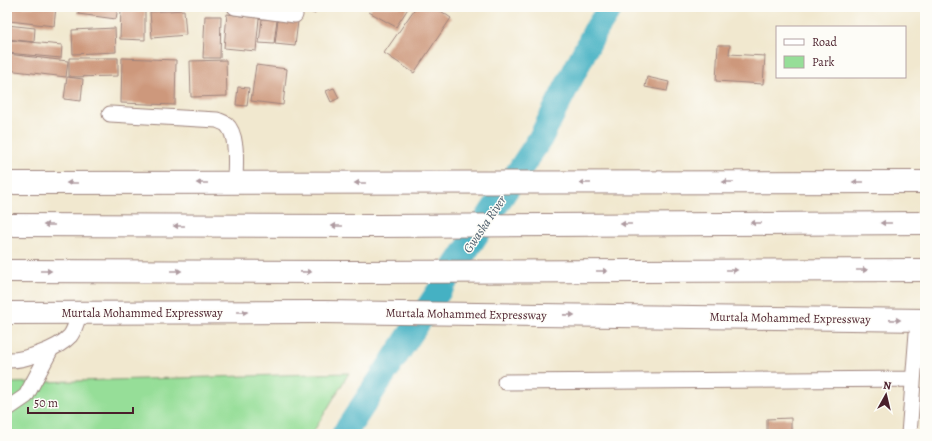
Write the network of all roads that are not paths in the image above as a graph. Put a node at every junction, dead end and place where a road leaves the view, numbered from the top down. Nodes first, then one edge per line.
1 (235, 7) edge
2 (295, 15) dead end
3 (110, 114) dead end
4 (925, 182) edge
5 (7, 183) edge
6 (235, 183) junction
7 (925, 223) edge
8 (7, 226) edge
9 (925, 270) edge
10 (7, 271) edge
11 (7, 313) edge
12 (80, 313) junction
13 (922, 320) edge
14 (51, 349) junction
15 (7, 360) edge
16 (912, 379) junction
17 (505, 382) dead end
18 (7, 409) edge
19 (909, 434) edge

1 - 2 street
3 - 6 street
4 -> 6 highway
6 -> 5 highway
7 -> 8 highway
10 -> 9 highway
11 - 12 highway, Murtala Mohammed Expressway
12 -> 13 highway, Murtala Mohammed Expressway
12 - 14 street
13 - 16 street
14 - 15 street
14 - 18 street
16 - 17 street
16 - 19 street

